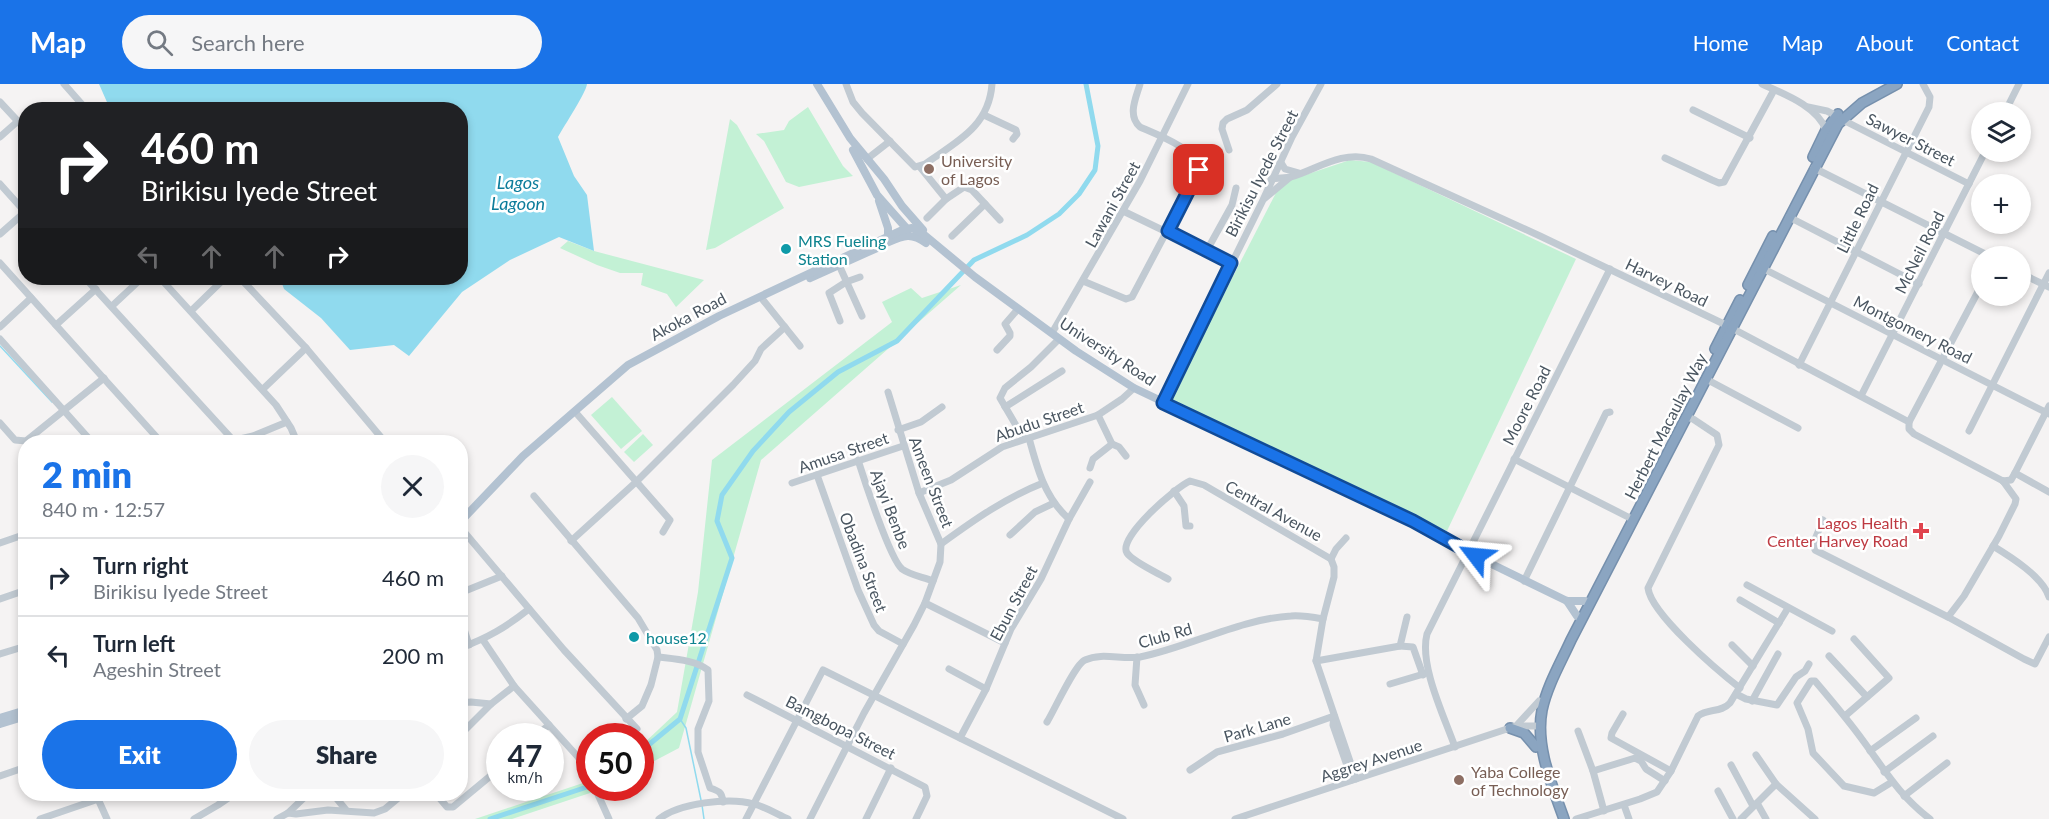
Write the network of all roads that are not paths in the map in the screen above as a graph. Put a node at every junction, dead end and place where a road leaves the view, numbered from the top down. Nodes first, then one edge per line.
1 (64, 84) edge
2 (811, 84) edge
3 (816, 84) edge
4 (846, 84) edge
5 (992, 84) edge
6 (1140, 84) edge
7 (1188, 84) edge
8 (1276, 84) edge
9 (1321, 84) edge
10 (1762, 84) edge
11 (1885, 84) edge
12 (1897, 84) edge
13 (1923, 84) edge
14 (2019, 84) edge
15 (1774, 90) junction
16 (0, 102) edge
17 (80, 102) edge
18 (2010, 102) edge
19 (1806, 107) junction
20 (1693, 110) dead end
21 (984, 115) junction
22 (1839, 118) junction
23 (18, 121) joint
24 (1826, 130) junction
25 (0, 137) edge
26 (1161, 137) junction
27 (1749, 138) junction
28 (1013, 139) dead end
29 (890, 141) junction
30 (1229, 150) dead end
31 (1906, 152) junction
32 (1665, 158) dead end
33 (867, 159) junction
34 (1280, 161) junction
35 (1980, 162) edge
36 (920, 167) junction
37 (1814, 168) junction
38 (1299, 173) junction
39 (1290, 177) junction
40 (884, 179) junction
41 (1272, 179) junction
42 (871, 183) junction
43 (0, 184) edge
44 (1969, 184) junction
45 (1236, 188) dead end
46 (877, 195) junction
47 (946, 199) junction
48 (1263, 200) junction
49 (1881, 201) junction
50 (18, 204) edge
51 (985, 204) junction
52 (902, 206) junction
53 (1124, 211) junction
54 (18, 218) edge
55 (927, 218) dead end
56 (1789, 218) junction
57 (1000, 220) dead end
58 (907, 229) junction
59 (1168, 231) junction
60 (1944, 233) junction
61 (0, 234) edge
62 (888, 236) junction
63 (952, 236) dead end
64 (901, 237) junction
65 (919, 238) junction
66 (1971, 247) edge
67 (942, 249) junction
68 (1206, 252) junction
69 (1855, 252) junction
70 (0, 263) edge
71 (1231, 263) junction
72 (839, 265) junction
73 (964, 268) junction
74 (1764, 268) junction
75 (1610, 269) junction
76 (2049, 273) edge
77 (860, 277) dead end
78 (2031, 278) edge
79 (1083, 281) junction
80 (846, 282) junction
81 (18, 283) edge
82 (1918, 284) junction
83 (19, 285) edge
84 (92, 285) edge
85 (134, 285) edge
86 (166, 285) edge
87 (218, 285) edge
88 (247, 285) edge
89 (2046, 286) edge
90 (96, 289) junction
91 (31, 298) junction
92 (763, 300) junction
93 (1830, 302) junction
94 (1971, 305) edge
95 (112, 306) junction
96 (1018, 309) junction
97 (190, 311) junction
98 (862, 316) dead end
99 (840, 321) dead end
100 (56, 325) junction
101 (0, 327) edge
102 (785, 327) junction
103 (1729, 327) junction
104 (1893, 334) junction
105 (1056, 336) junction
106 (0, 339) edge
107 (800, 346) dead end
108 (306, 348) junction
109 (996, 350) dead end
110 (1943, 360) junction
111 (1799, 365) junction
112 (629, 367) junction
113 (1062, 371) dead end
114 (104, 378) junction
115 (1706, 379) junction
116 (1993, 384) junction
117 (1134, 388) junction
118 (263, 389) junction
119 (888, 392) dead end
120 (1861, 396) junction
121 (1163, 403) junction
122 (1005, 406) junction
123 (942, 407) dead end
124 (2048, 411) edge
125 (62, 412) junction
126 (1610, 412) dead end
127 (577, 414) junction
128 (1098, 415) junction
129 (1686, 417) junction
130 (287, 422) junction
131 (1909, 422) junction
132 (0, 423) edge
133 (1798, 428) dead end
134 (898, 430) junction
135 (1969, 431) dead end
136 (33, 435) edge
137 (85, 435) edge
138 (155, 435) edge
139 (225, 435) edge
140 (254, 435) edge
141 (294, 435) edge
142 (379, 435) edge
143 (1026, 438) junction
144 (18, 441) edge
145 (1112, 444) junction
146 (903, 446) junction
147 (1126, 456) dead end
148 (1514, 459) junction
149 (858, 460) junction
150 (1090, 468) dead end
151 (2015, 473) junction
152 (817, 475) junction
153 (2003, 481) junction
154 (636, 482) junction
155 (1090, 482) dead end
156 (792, 483) dead end
157 (1043, 483) junction
158 (1570, 486) junction
159 (1174, 491) junction
160 (2049, 492) edge
161 (919, 493) junction
162 (534, 496) dead end
163 (1054, 503) junction
164 (1630, 518) junction
165 (468, 519) edge
166 (1069, 519) junction
167 (468, 520) edge
168 (1823, 520) dead end
169 (1190, 526) dead end
170 (663, 532) dead end
171 (468, 535) edge
172 (1010, 535) dead end
173 (18, 537) edge
174 (1346, 538) dead end
175 (571, 541) junction
176 (0, 543) edge
177 (941, 544) junction
178 (1993, 546) junction
179 (1467, 552) junction
180 (1331, 559) junction
181 (502, 576) junction
182 (1168, 579) dead end
183 (1524, 580) junction
184 (933, 581) junction
185 (1747, 585) dead end
186 (468, 590) edge
187 (2048, 592) edge
188 (18, 593) edge
189 (0, 599) edge
190 (1740, 600) dead end
191 (1567, 601) junction
192 (1585, 601) junction
193 (925, 603) junction
194 (1788, 608) junction
195 (529, 609) junction
196 (1407, 616) dead end
197 (1577, 616) junction
198 (1948, 617) junction
199 (1323, 619) junction
200 (1779, 623) junction
201 (1832, 631) dead end
202 (2049, 637) edge
203 (1854, 639) dead end
204 (483, 640) junction
205 (468, 642) edge
206 (903, 644) junction
207 (1005, 644) junction
208 (469, 645) joint
209 (1732, 645) dead end
210 (1400, 646) junction
211 (18, 648) edge
212 (0, 654) edge
213 (1778, 654) dead end
214 (1829, 656) dead end
215 (658, 657) junction
216 (1137, 657) junction
217 (1316, 661) junction
218 (1809, 664) dead end
219 (1753, 666) junction
220 (949, 669) dead end
221 (1426, 674) junction
222 (1390, 684) dead end
223 (514, 686) junction
224 (986, 689) junction
225 (1738, 691) junction
226 (747, 695) dead end
227 (874, 697) junction
228 (1867, 697) junction
229 (1539, 700) junction
230 (1752, 700) junction
231 (468, 703) edge
232 (491, 704) junction
233 (1144, 705) dead end
234 (1623, 714) dead end
235 (16, 716) joint
236 (1334, 716) junction
237 (1845, 716) junction
238 (0, 718) edge
239 (1916, 718) dead end
240 (626, 719) junction
241 (798, 720) junction
242 (1047, 722) dead end
243 (547, 723) edge
244 (630, 723) edge
245 (0, 724) edge
246 (1535, 726) junction
247 (468, 727) edge
248 (1513, 727) junction
249 (1578, 731) dead end
250 (1933, 736) dead end
251 (960, 738) junction
252 (564, 742) edge
253 (847, 746) junction
254 (1455, 747) junction
255 (1536, 747) junction
256 (1870, 750) junction
257 (576, 755) edge
258 (1756, 755) dead end
259 (1947, 763) dead end
260 (1731, 765) dead end
261 (891, 768) junction
262 (18, 770) edge
263 (1190, 770) dead end
264 (1593, 771) junction
265 (1671, 771) junction
266 (1884, 772) junction
267 (0, 776) edge
268 (1354, 779) junction
269 (486, 780) edge
270 (1665, 781) junction
271 (1892, 782) junction
272 (1776, 784) junction
273 (1718, 791) dead end
274 (468, 795) edge
275 (1904, 796) junction
276 (95, 801) edge
277 (98, 801) edge
278 (226, 801) edge
279 (301, 801) edge
280 (339, 801) edge
281 (394, 801) edge
282 (442, 801) edge
283 (460, 801) edge
284 (601, 801) edge
285 (723, 802) junction
286 (753, 803) junction
287 (1624, 804) junction
288 (1755, 805) junction
289 (346, 810) junction
290 (1604, 811) junction
291 (288, 813) junction
292 (208, 816) edge
293 (607, 818) edge
294 (40, 819) edge
295 (107, 819) edge
296 (195, 819) edge
297 (277, 819) edge
298 (659, 819) edge
299 (746, 819) edge
300 (788, 819) edge
301 (810, 819) edge
302 (866, 819) edge
303 (916, 819) edge
304 (1123, 819) edge
305 (1235, 819) edge
306 (1559, 819) edge
307 (1564, 819) edge
308 (1576, 819) edge
309 (1629, 819) edge
310 (1733, 819) edge
311 (1741, 819) edge
312 (1766, 819) edge
313 (1815, 819) edge
314 (1930, 819) edge

1 - 17 street
2 - 42 main road
3 - 33 main road
4 - 29 street
5 - 21 street
6 - 26 street
7 - 26 street, Lawani Street
8 - 30 street
9 - 34 street, Birikisu Iyede Street
10 - 15 street
11 - 22 highway, Herbert Macaulay Way
12 - 22 highway, Herbert Macaulay Way
13 - 31 street, Little Road
14 - 18 street
15 - 19 street
15 - 27 street
16 - 23 street
19 - 22 street, Sawyer Street
19 - 24 street
20 - 27 street
21 - 28 street
21 - 36 street
22 - 24 highway, Herbert Macaulay Way
22 - 31 street, Sawyer Street
22 - 37 highway, Herbert Macaulay Way
23 - 25 street
24 - 103 highway, Herbert Macaulay Way
26 - 53 street, Lawani Street
26 - 59 street
27 - 32 street
29 - 33 street
29 - 36 street
31 - 44 street, Sawyer Street
31 - 49 street, Little Road
33 - 40 main road
34 - 38 street
34 - 41 street, Birikisu Iyede Street
35 - 44 street, McNeil Road
36 - 47 street
37 - 49 street
37 - 56 highway, Herbert Macaulay Way
38 - 39 street, Harvey Road
38 - 75 street, Harvey Road
39 - 41 street
39 - 48 street
40 - 42 main road
40 - 52 main road
41 - 48 street, Birikisu Iyede Street
42 - 46 main road
43 - 50 street
44 - 60 street, McNeil Road
45 - 68 street
46 - 58 main road
46 - 62 main road
47 - 51 street
47 - 55 street
48 - 71 street, Birikisu Iyede Street
49 - 60 street
49 - 69 street, Little Road
51 - 57 street
51 - 63 street
52 - 58 main road
52 - 67 main road
53 - 59 street
53 - 79 street, Lawani Street
54 - 61 street
56 - 69 street
56 - 74 highway, Herbert Macaulay Way
58 - 62 main road, Akoka Road
58 - 64 main road
58 - 65 main road
58 - 67 main road
59 - 68 street
59 - 79 street
60 - 66 street
60 - 82 street, McNeil Road
62 - 112 main road, Akoka Road
64 - 65 main road
64 - 72 main road
65 - 73 main road
67 - 73 main road
68 - 71 street
69 - 82 street
69 - 93 street, Little Road
70 - 81 street
71 - 121 street, Birikisu Iyede Street
72 - 80 street
72 - 92 main road
73 - 96 main road, University Road
74 - 93 street, Montgomery Road
74 - 103 highway, Herbert Macaulay Way
75 - 103 street, Harvey Road
75 - 148 street, Moore Road
76 - 89 street
77 - 80 street
78 - 89 street
79 - 105 street, Lawani Street
80 - 98 street
80 - 99 street
82 - 104 street, McNeil Road
83 - 91 street
84 - 90 street
85 - 95 street
86 - 97 street
87 - 97 street
88 - 108 street
89 - 116 street
90 - 95 street
90 - 100 street
91 - 100 street
91 - 101 street
92 - 102 street
92 - 112 main road
93 - 104 street, Montgomery Road
93 - 111 street, Little Road
94 - 110 street
95 - 139 street
96 - 105 main road, University Road
96 - 109 street
97 - 118 street
100 - 114 street
102 - 107 street
102 - 154 street
103 - 111 street, Harvey Road
103 - 115 highway, Herbert Macaulay Way
103 - 164 highway, Herbert Macaulay Way
104 - 110 street, Montgomery Road
104 - 120 street, McNeil Road
105 - 117 main road, University Road
105 - 122 street, Lawani Street
106 - 125 street
108 - 118 street
108 - 142 street
110 - 116 street, Montgomery Road
110 - 131 street
111 - 120 street, Harvey Road
112 - 127 main road
112 - 165 main road, Akoka Road
113 - 122 street
114 - 125 street
114 - 138 street
115 - 129 highway, Herbert Macaulay Way
115 - 133 street
116 - 124 street, Montgomery Road
116 - 135 street
117 - 121 main road, University Road
117 - 128 street, Abudu Street
118 - 130 street
119 - 134 street, Ameen Street
120 - 131 street, Harvey Road
121 - 179 main road, University Road
122 - 143 street
123 - 134 street
124 - 151 street
125 - 136 street
125 - 137 street
126 - 158 street
127 - 154 street
127 - 167 main road
128 - 143 street, Abudu Street
128 - 145 street
129 - 225 street
129 - 307 highway, Herbert Macaulay Way
130 - 140 street
130 - 141 street
131 - 153 street, Harvey Road
132 - 144 street
134 - 146 street, Ameen Street
143 - 157 street
143 - 161 street, Abudu Street
145 - 147 street
145 - 150 street
146 - 149 street, Amusa Street
146 - 161 street, Ameen Street
148 - 158 street
148 - 179 street, Moore Road
149 - 152 street, Amusa Street
149 - 184 street, Ajayi Benbe
151 - 153 street
151 - 160 street
152 - 156 street, Amusa Street
152 - 206 street, Obadina Street
153 - 178 street
154 - 170 street
154 - 175 street
155 - 166 street, Ebun Street
157 - 163 street
157 - 177 street
158 - 164 street
158 - 183 street
159 - 169 street
159 - 180 street, Central Avenue
159 - 182 street, Central Avenue
161 - 177 street, Ameen Street
162 - 175 street
163 - 166 street
163 - 172 street
164 - 192 highway, Herbert Macaulay Way
166 - 207 street, Ebun Street
168 - 198 street
171 - 181 street
173 - 176 street
174 - 180 street
175 - 215 street
177 - 184 street, Ameen Street
178 - 187 street
178 - 198 street
179 - 183 main road, University Road
179 - 221 street, Moore Road
180 - 199 street, Central Avenue
181 - 186 street
181 - 195 street
183 - 191 main road, University Road
184 - 193 street, Ameen Street
185 - 194 street
188 - 189 street
190 - 200 street
191 - 192 main road
191 - 197 main road
192 - 197 highway, Herbert Macaulay Way
193 - 206 street, Ameen Street
193 - 207 street
194 - 200 street
194 - 201 street
195 - 204 street
195 - 240 street
196 - 210 street
197 - 229 highway, Herbert Macaulay Way
198 - 202 street
199 - 216 street, Club Rd
199 - 217 street, Central Avenue
200 - 219 street
203 - 228 street
204 - 208 street
204 - 223 street
205 - 208 street
206 - 227 street, Ameen Street
207 - 224 street, Ebun Street
209 - 219 street
210 - 217 street
210 - 221 street
211 - 212 street
213 - 230 street
214 - 228 street
215 - 240 street
215 - 285 street
216 - 233 street
216 - 242 street, Club Rd
217 - 236 street, Central Avenue
218 - 230 street
219 - 225 street
220 - 224 street
221 - 222 street
221 - 254 street
223 - 232 street
223 - 243 street
224 - 251 street, Ebun Street
225 - 230 street
225 - 265 street
226 - 241 street, Bamgbopa Street
227 - 241 street
227 - 251 street
227 - 253 street, Ameen Street
228 - 237 street
229 - 246 highway, Herbert Macaulay Way
229 - 248 street
231 - 232 street
232 - 247 street
234 - 265 street
235 - 238 main road
235 - 245 main road
236 - 263 street, Park Lane
236 - 268 street, Central Avenue
237 - 256 street
237 - 271 street
239 - 256 street
240 - 244 street
241 - 253 street, Bamgbopa Street
241 - 286 street
246 - 248 street
246 - 255 highway, Herbert Macaulay Way
248 - 254 street, Aggrey Avenue
248 - 255 highway
249 - 264 street
250 - 266 street
251 - 304 street
252 - 257 street
253 - 261 street, Bamgbopa Street
253 - 301 street, Ameen Street
254 - 268 street, Aggrey Avenue
255 - 306 highway, Herbert Macaulay Way
256 - 266 street
258 - 272 street
259 - 275 street
260 - 288 street
261 - 302 street
261 - 303 street, Bamgbopa Street
262 - 267 street
264 - 270 street
264 - 290 street
265 - 270 street
266 - 271 street
268 - 305 street, Aggrey Avenue
269 - 274 street
270 - 287 street
271 - 275 street
272 - 288 street
272 - 313 street
273 - 310 street
275 - 314 street
276 - 294 street
277 - 295 street
278 - 292 street
279 - 291 street
280 - 289 street
281 - 289 street
282 - 283 street
284 - 293 street
285 - 286 street
285 - 298 street
286 - 299 street
286 - 300 street
287 - 290 street
287 - 309 street
288 - 311 street
288 - 312 street
289 - 291 street
290 - 308 street
291 - 297 street
292 - 296 street

